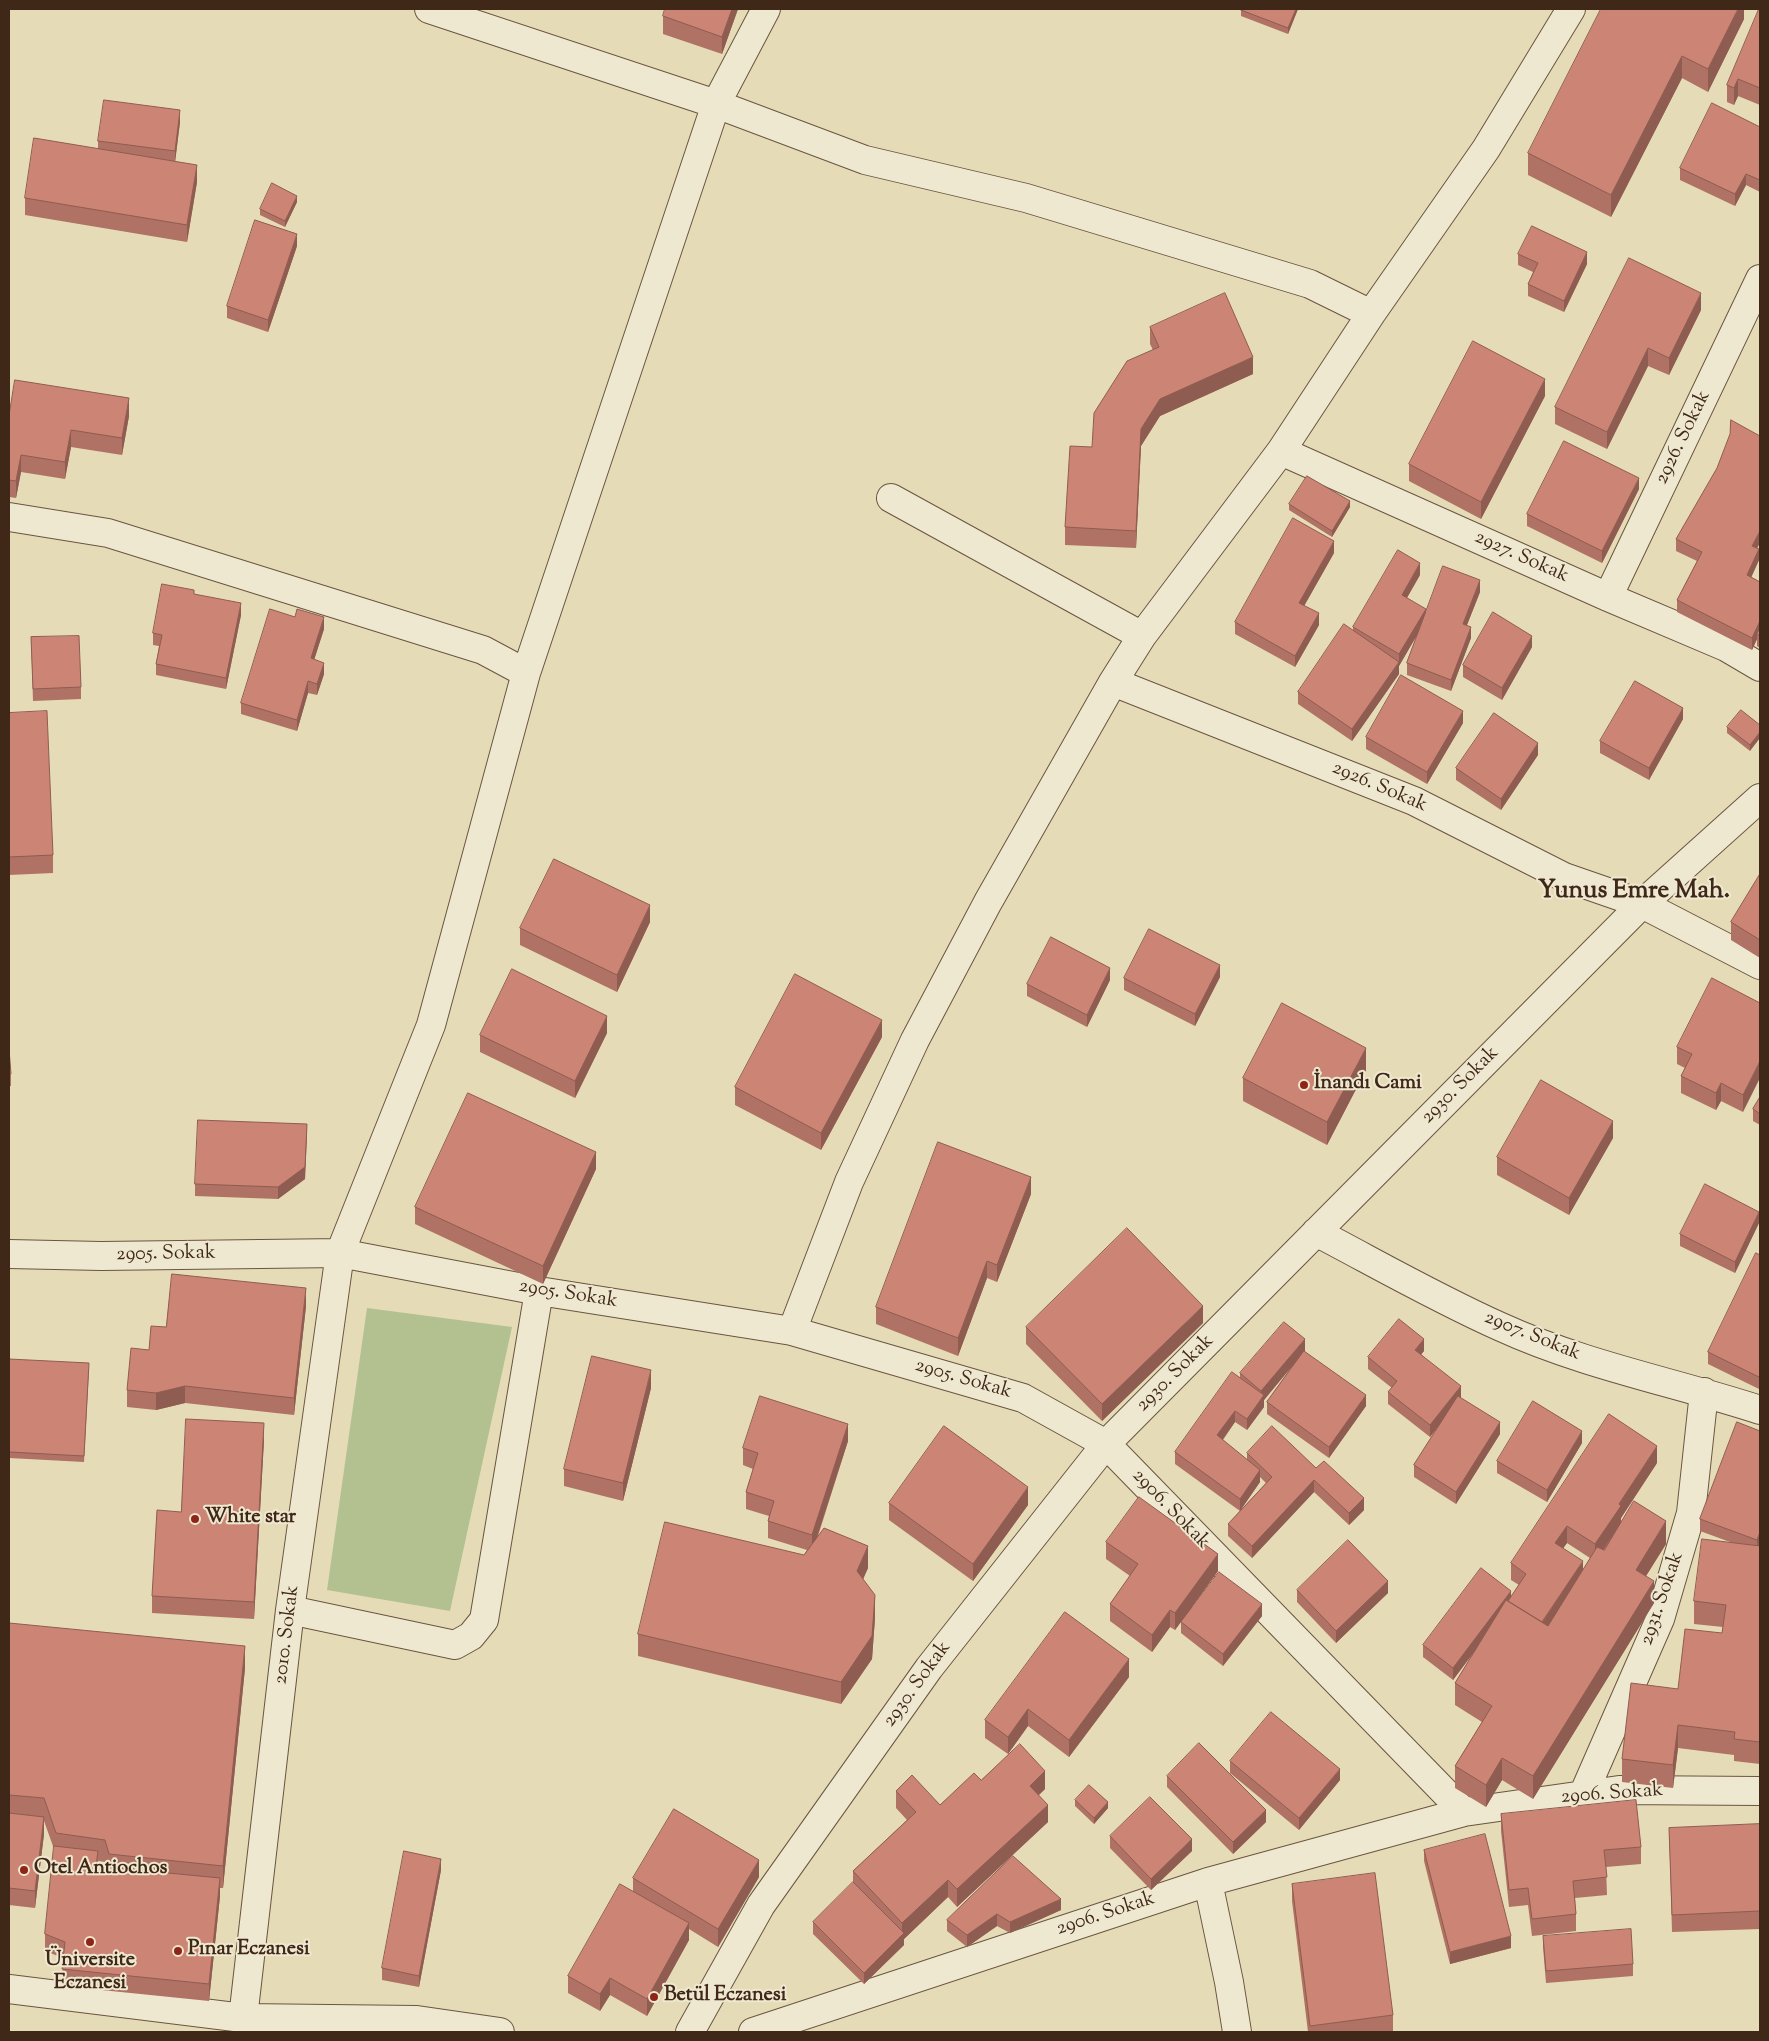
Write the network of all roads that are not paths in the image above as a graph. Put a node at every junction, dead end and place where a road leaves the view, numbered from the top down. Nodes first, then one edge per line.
1 (429, 9) edge
2 (766, 9) edge
3 (1571, 9) edge
4 (716, 104) junction
5 (1760, 279) edge
6 (1371, 314) junction
7 (1282, 451) junction
8 (891, 498) dead end
9 (9, 517) edge
10 (1608, 598) junction
11 (1142, 636) junction
12 (1760, 667) edge
13 (526, 673) junction
14 (1113, 682) junction
15 (1760, 798) edge
16 (1642, 904) junction
17 (1760, 965) edge
18 (1316, 1232) junction
19 (340, 1252) junction
20 (9, 1254) edge
21 (540, 1291) junction
22 (792, 1331) junction
23 (1704, 1392) junction
24 (1760, 1410) edge
25 (1106, 1444) junction
26 (290, 1610) junction
27 (1760, 1791) edge
28 (1583, 1795) junction
29 (1464, 1812) junction
30 (1208, 1882) junction
31 (9, 1989) edge
32 (243, 2018) junction
33 (416, 2026) edge
34 (500, 2032) edge
35 (690, 2032) edge
36 (752, 2032) edge
37 (1237, 2032) edge

1 - 4 street
2 - 4 street, 2010. Sokak
3 - 6 street
4 - 6 street
4 - 13 street, 2010. Sokak
5 - 10 street, 2926. Sokak
6 - 7 street
7 - 10 street, 2927. Sokak
7 - 11 street
8 - 11 street
9 - 13 street
10 - 12 street, 2927. Sokak
11 - 14 street
13 - 19 street, 2010. Sokak
14 - 16 street, 2926. Sokak
14 - 22 street
15 - 16 street, 2930. Sokak
16 - 17 street, 2926. Sokak
16 - 18 street, 2930. Sokak
18 - 23 street, 2907. Sokak
18 - 25 street, 2930. Sokak
19 - 20 street, 2905. Sokak
19 - 21 street, 2905. Sokak
19 - 26 street, 2010. Sokak
21 - 22 street, 2905. Sokak
21 - 26 street
22 - 25 street, 2905. Sokak
23 - 24 street, 2907. Sokak
23 - 28 street, 2931. Sokak
25 - 29 street, 2906. Sokak
25 - 35 street, 2930. Sokak
26 - 32 street, 2010. Sokak
27 - 28 street, 2906. Sokak
28 - 29 street, 2906. Sokak
29 - 30 street, 2906. Sokak
30 - 36 street, 2906. Sokak
30 - 37 street
31 - 32 street
32 - 33 street
33 - 34 street

